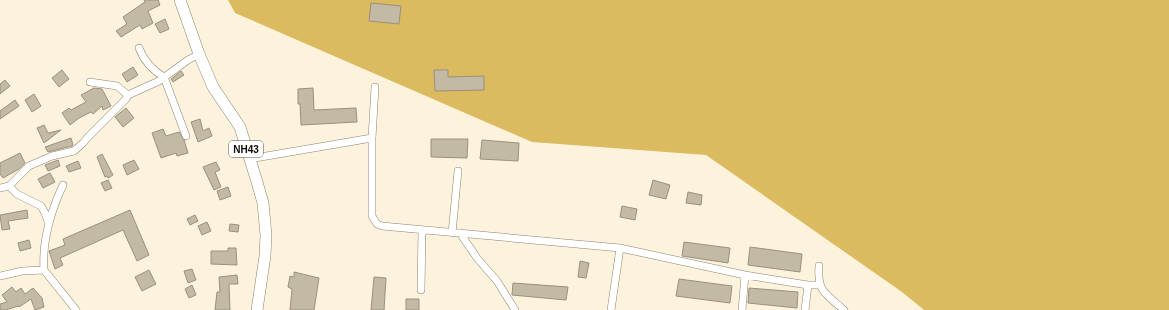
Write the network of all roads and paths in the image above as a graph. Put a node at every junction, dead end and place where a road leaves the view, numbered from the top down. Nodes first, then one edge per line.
1 (180, 0) edge
2 (139, 48) dead end
3 (199, 54) junction
4 (164, 77) junction
5 (90, 82) dead end
6 (375, 87) dead end
7 (128, 95) junction
8 (186, 136) dead end
9 (372, 138) junction
10 (249, 159) junction
11 (458, 171) dead end
12 (63, 185) dead end
13 (9, 186) junction
14 (0, 188) edge
15 (49, 224) junction
16 (422, 230) junction
17 (456, 233) junction
18 (620, 248) junction
19 (819, 266) dead end
20 (44, 270) junction
21 (745, 275) junction
22 (0, 276) edge
23 (808, 285) junction
24 (820, 285) junction
25 (420, 290) dead end
26 (76, 310) edge
27 (257, 310) edge
28 (515, 310) edge
29 (610, 310) edge
30 (742, 310) edge
31 (805, 310) edge
32 (844, 310) edge

1 - 3 highway, NH43
2 - 4 street
3 - 4 street
3 - 10 highway, NH43
4 - 7 street
4 - 8 street
5 - 7 street
6 - 9 street
7 - 13 street
9 - 10 street
9 - 16 street
10 - 27 highway, NH43
11 - 17 street
12 - 15 street
13 - 14 street
13 - 15 street
15 - 20 street
16 - 17 street
16 - 25 street
17 - 18 street
17 - 28 street
18 - 21 street
18 - 29 street
19 - 24 street
20 - 22 street
20 - 26 street
21 - 23 street
21 - 30 street
23 - 24 street
23 - 31 street
24 - 32 street

